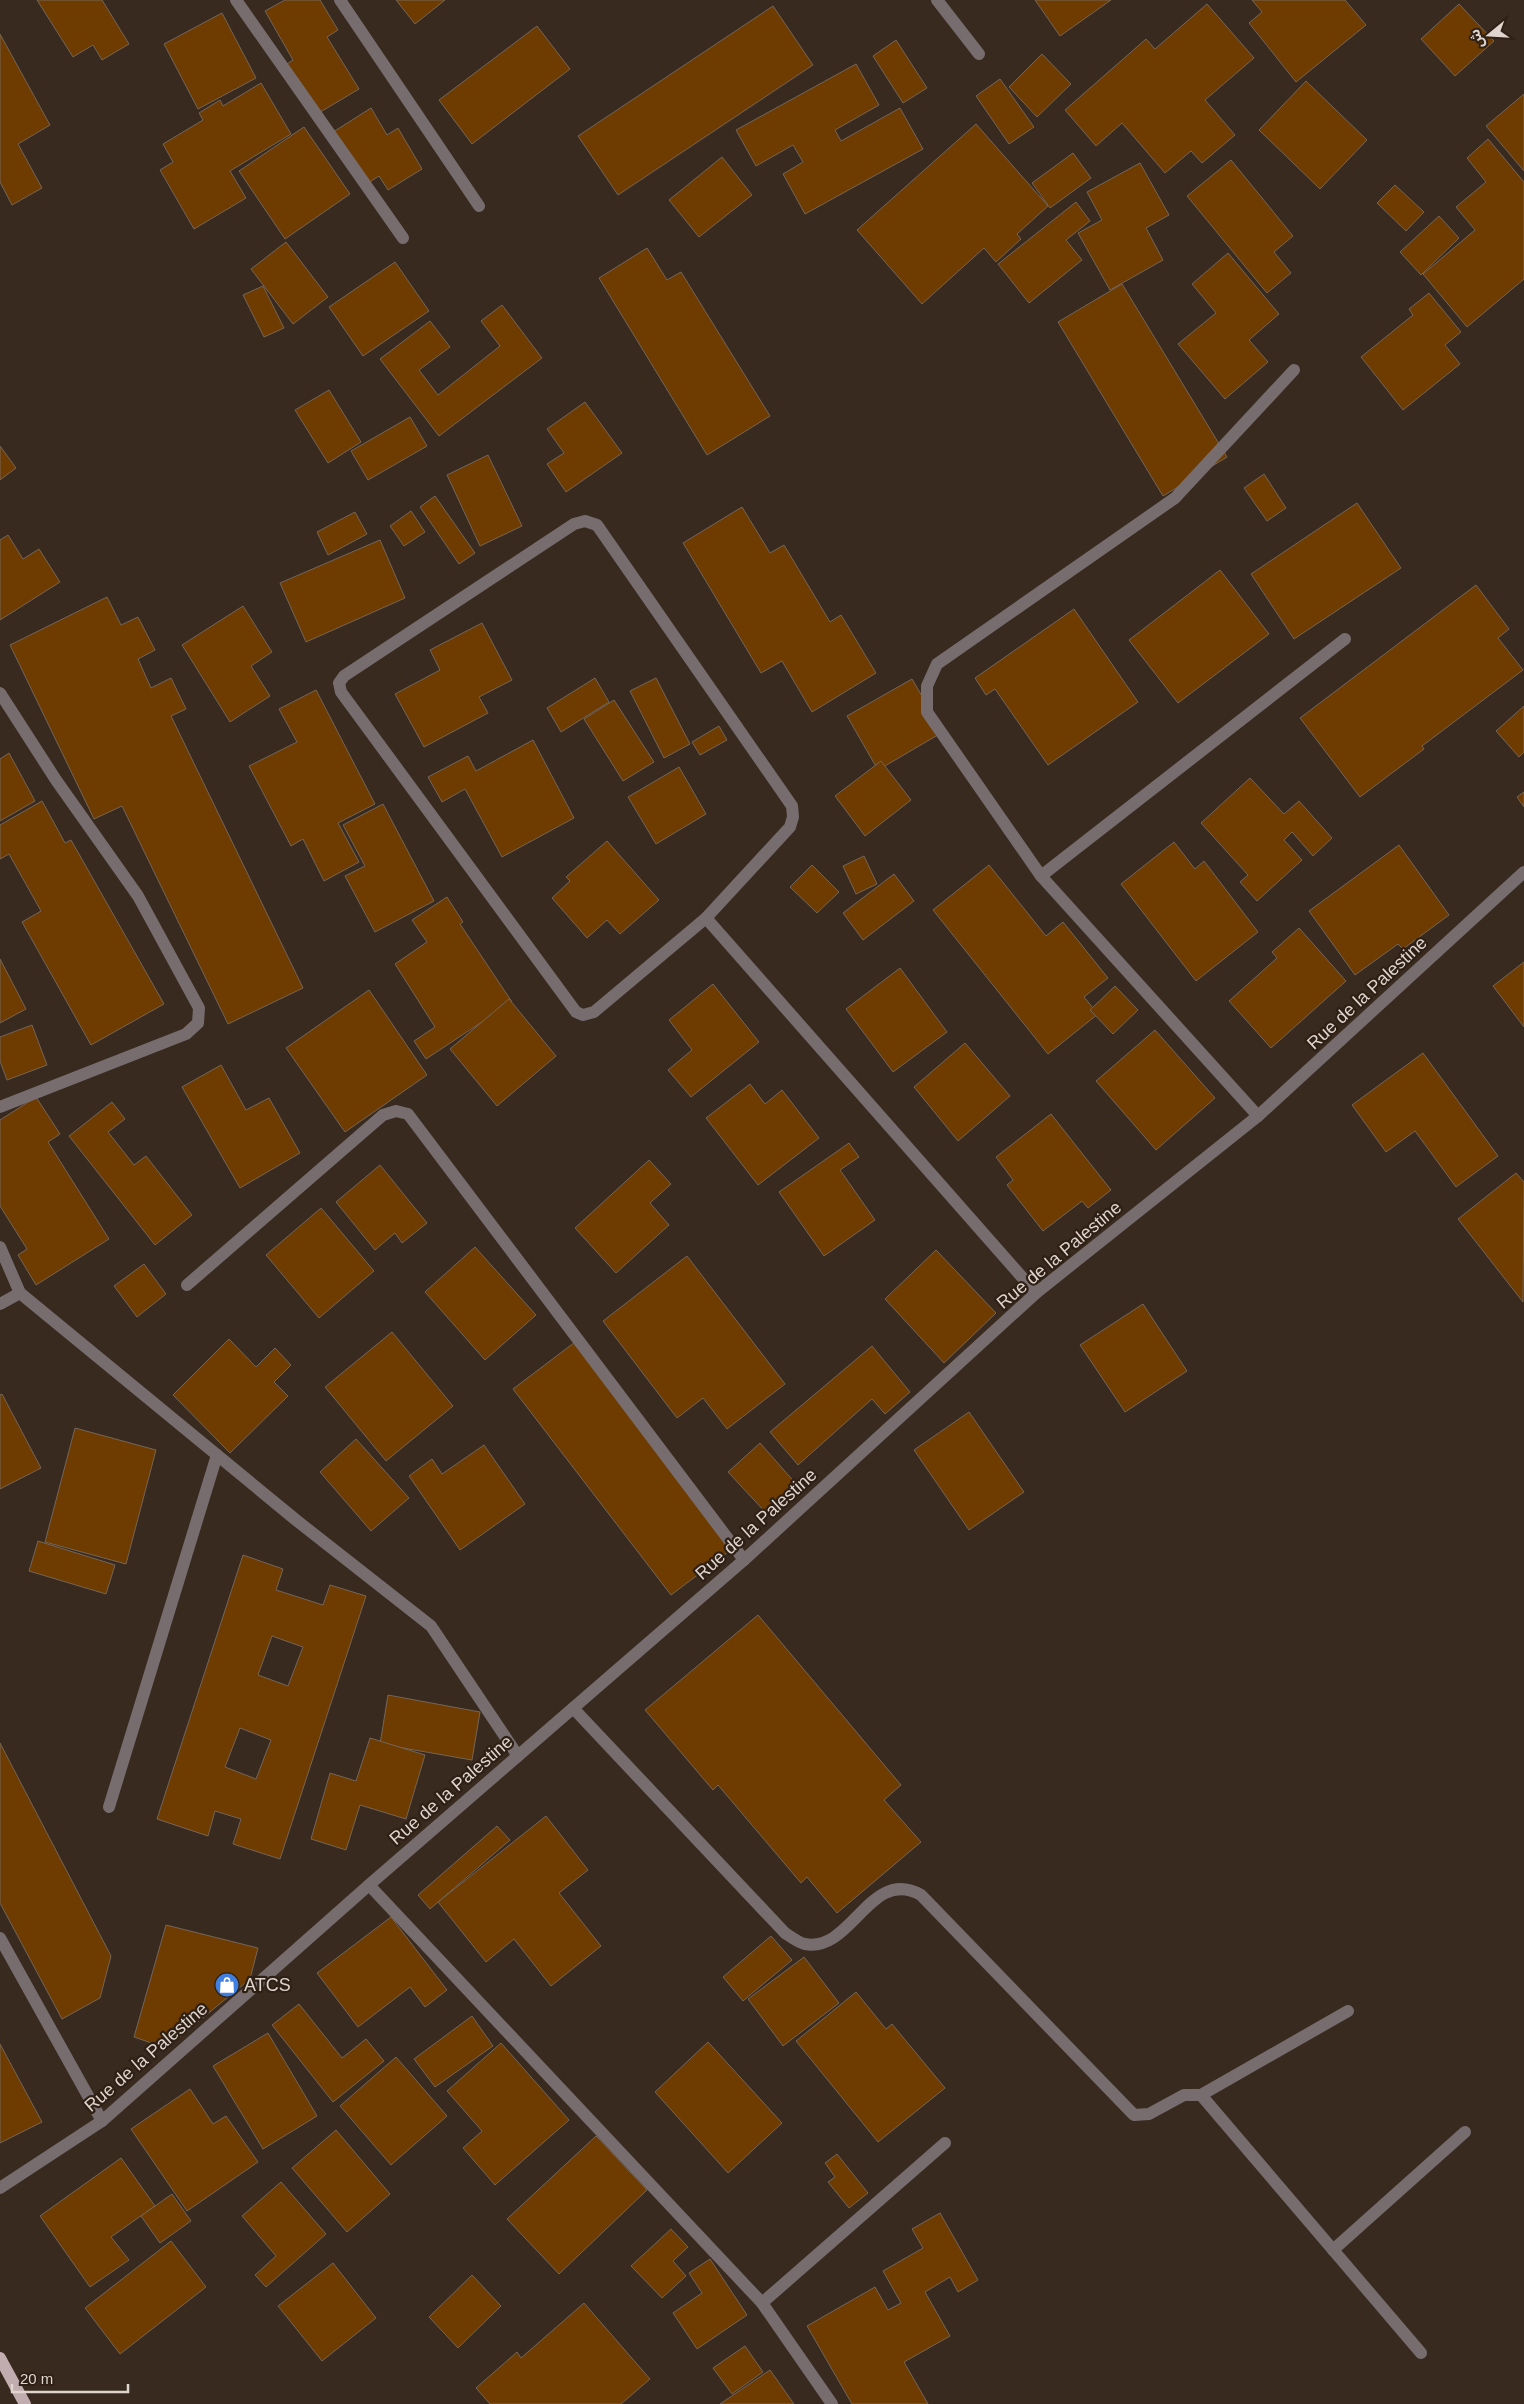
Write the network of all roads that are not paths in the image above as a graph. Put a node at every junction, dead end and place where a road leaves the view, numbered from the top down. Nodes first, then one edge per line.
1 (236, 0) edge
2 (340, 0) edge
3 (937, 0) edge
4 (980, 54) dead end
5 (479, 206) dead end
6 (403, 238) dead end
7 (1294, 370) dead end
8 (1345, 638) dead end
9 (0, 693) edge
10 (1524, 872) edge
11 (1041, 876) junction
12 (706, 918) junction
13 (0, 1107) edge
14 (1258, 1116) junction
15 (0, 1247) edge
16 (187, 1284) dead end
17 (20, 1293) junction
18 (1036, 1293) junction
19 (0, 1304) edge
20 (216, 1454) junction
21 (744, 1560) junction
22 (573, 1708) junction
23 (518, 1756) junction
24 (109, 1808) dead end
25 (369, 1885) junction
26 (0, 1938) edge
27 (1348, 2011) dead end
28 (1201, 2095) junction
29 (102, 2121) junction
30 (1465, 2132) dead end
31 (945, 2143) dead end
32 (0, 2188) edge
33 (1333, 2250) junction
34 (762, 2303) junction
35 (1421, 2353) dead end
36 (0, 2358) edge
37 (25, 2404) edge
38 (832, 2404) edge

1 - 6 street
2 - 5 street
3 - 4 street
7 - 11 street
8 - 11 street
9 - 13 street
10 - 14 street, Rue de la Palestine
11 - 14 street
12 - 12 street
12 - 18 street
14 - 18 street, Rue de la Palestine
15 - 17 street
16 - 21 street
17 - 19 street
17 - 20 street
18 - 21 street, Rue de la Palestine
20 - 23 street
20 - 24 street
21 - 22 street, Rue de la Palestine
22 - 23 street, Rue de la Palestine
22 - 28 street
23 - 25 street, Rue de la Palestine
25 - 29 street, Rue de la Palestine
25 - 34 street
26 - 29 street
27 - 28 street
28 - 33 street
29 - 32 street, Rue de la Palestine
30 - 33 street
31 - 34 street
33 - 35 street
34 - 38 street
36 - 37 main road

